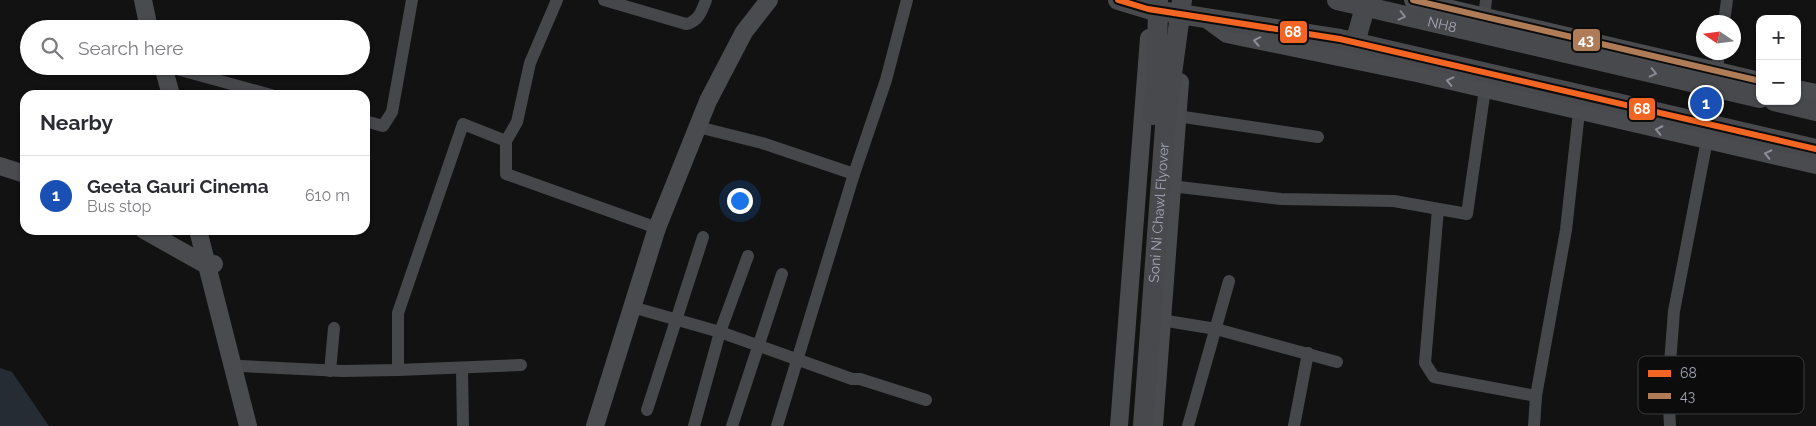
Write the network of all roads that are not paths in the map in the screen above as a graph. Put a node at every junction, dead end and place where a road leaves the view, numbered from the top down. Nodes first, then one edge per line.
1 (144, 0) edge
2 (152, 0) edge
3 (412, 0) edge
4 (557, 0) edge
5 (604, 0) edge
6 (706, 0) edge
7 (769, 0) edge
8 (907, 0) edge
9 (1118, 0) edge
10 (1337, 0) edge
11 (1413, 0) edge
12 (1727, 0) edge
13 (1153, 4) edge
14 (1365, 7) junction
15 (1485, 9) edge
16 (1192, 11) edge
17 (1725, 15) edge
18 (147, 20) edge
19 (155, 20) edge
20 (1514, 34) junction
21 (1583, 42) junction
22 (1355, 43) junction
23 (1545, 49) junction
24 (1719, 60) edge
25 (1717, 72) junction
26 (158, 75) edge
27 (167, 75) edge
28 (198, 75) edge
29 (1756, 80) edge
30 (1533, 84) junction
31 (1485, 89) junction
32 (162, 90) edge
33 (170, 90) edge
34 (253, 90) edge
35 (1801, 90) edge
36 (1816, 93) edge
37 (1756, 97) edge
38 (1791, 105) edge
39 (1570, 109) junction
40 (1816, 111) edge
41 (1177, 116) junction
42 (370, 122) edge
43 (698, 127) junction
44 (1318, 137) dead end
45 (1707, 140) junction
46 (506, 141) junction
47 (1816, 149) edge
48 (1816, 165) edge
49 (0, 166) edge
50 (20, 172) edge
51 (854, 174) junction
52 (1171, 186) junction
53 (1438, 209) junction
54 (657, 228) junction
55 (154, 235) edge
56 (200, 235) edge
57 (207, 235) edge
58 (703, 237) dead end
59 (748, 256) dead end
60 (211, 265) junction
61 (782, 274) dead end
62 (1229, 281) dead end
63 (632, 308) junction
64 (677, 319) junction
65 (1161, 320) junction
66 (334, 328) dead end
67 (1216, 329) junction
68 (720, 332) junction
69 (757, 345) junction
70 (1308, 353) junction
71 (1671, 356) edge
72 (798, 360) junction
73 (1337, 362) dead end
74 (521, 365) dead end
75 (241, 366) junction
76 (462, 368) junction
77 (398, 370) junction
78 (330, 371) junction
79 (1536, 396) junction
80 (926, 400) dead end
81 (647, 410) dead end
82 (248, 426) edge
83 (256, 426) edge
84 (463, 426) edge
85 (594, 426) edge
86 (694, 426) edge
87 (732, 426) edge
88 (777, 426) edge
89 (1119, 426) edge
90 (1130, 426) edge
91 (1143, 426) edge
92 (1154, 426) edge
93 (1188, 426) edge
94 (1294, 426) edge
95 (1534, 426) edge

1 - 18 street
2 - 19 street
3 - 42 street
4 - 46 street
5 - 6 street
7 - 43 street
8 - 51 street
9 - 13 main road
10 - 14 main road, NH8
11 - 15 street
12 - 17 street
13 - 16 main road
13 - 89 street
13 - 90 main road, Soni Ni Chawl Flyover, bridge
14 -> 20 main road, NH8
14 - 22 main road
15 - 20 street
16 - 22 main road
31 -> 16 street
16 - 41 street
16 - 91 main road, Soni Ni Chawl Flyover, bridge
20 - 21 street
20 - 23 main road, NH8
21 - 23 main road
21 - 25 street
22 - 30 main road
23 -> 37 main road, NH8
24 - 25 street
25 - 29 street
26 - 32 street
27 - 33 street
28 - 34 street
30 - 39 main road
30 - 47 main road
31 - 39 street
31 - 53 street
35 - 36 street
38 - 40 main road
45 -> 39 street
39 - 79 street
41 - 44 street
41 - 52 street
43 - 51 street
43 - 54 street
48 -> 45 street
45 - 71 street
46 - 54 street
46 - 77 street
49 - 50 street
51 - 72 street
52 - 53 street
52 - 65 street
53 - 79 street
54 - 63 street
55 - 60 street
56 - 60 street
57 - 60 street
58 - 64 street
59 - 68 street
60 - 75 street
60 - 82 street
61 - 69 street
62 - 67 street
63 - 64 street
63 - 85 street
64 - 68 street
64 - 81 street
65 - 67 street
65 - 92 street
66 - 78 street
67 - 70 street
67 - 93 street
68 - 69 street
68 - 86 street
69 - 72 street
69 - 87 street
70 - 73 street
70 - 94 street
72 - 80 street
72 - 88 street
74 - 76 street
75 - 78 street
75 - 83 street
76 - 77 street
76 - 84 street
77 - 78 street
79 - 95 street

